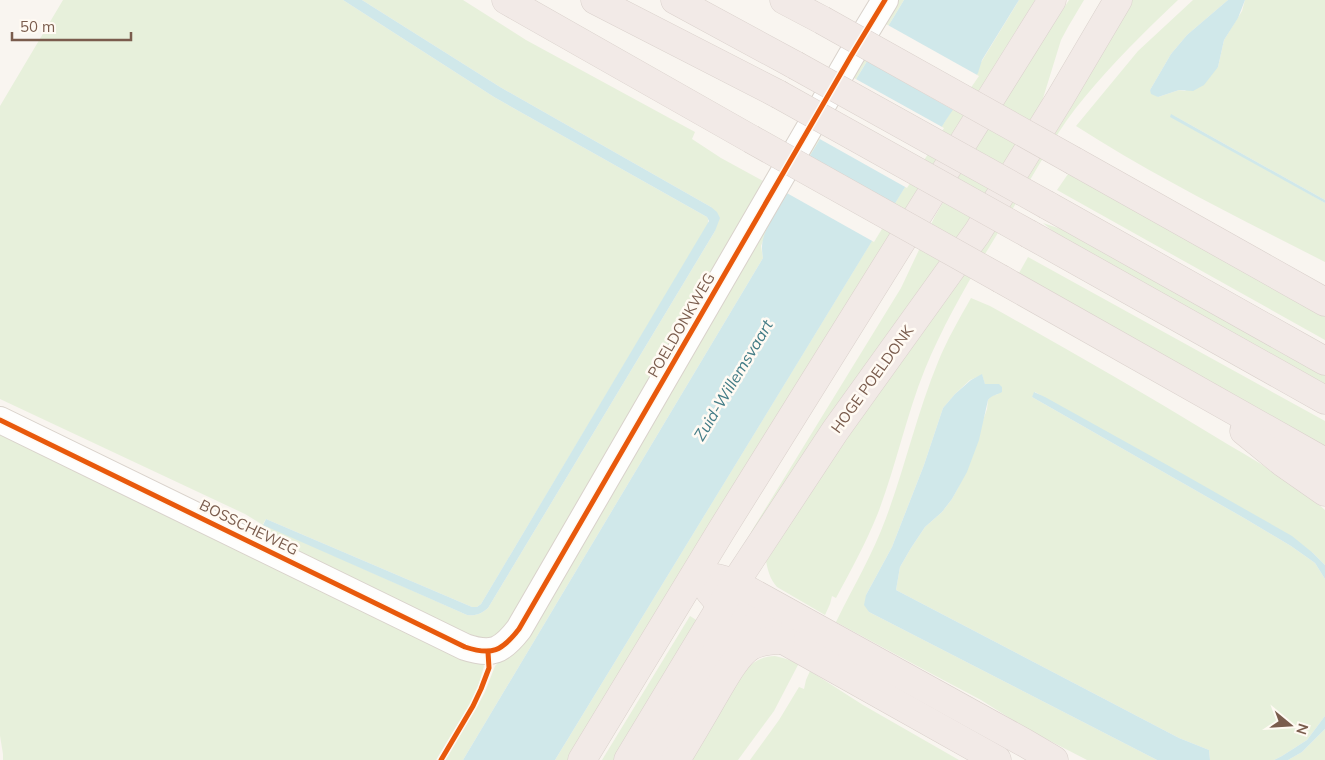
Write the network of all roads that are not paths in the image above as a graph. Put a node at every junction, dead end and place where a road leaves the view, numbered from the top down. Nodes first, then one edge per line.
1 (506, 0) edge
2 (594, 0) edge
3 (675, 0) edge
4 (784, 0) edge
5 (885, 0) edge
6 (1052, 0) edge
7 (1118, 0) edge
8 (1184, 222) junction
9 (1325, 283) edge
10 (1325, 302) edge
11 (1325, 361) edge
12 (1180, 379) junction
13 (1325, 400) edge
14 (0, 420) edge
15 (1325, 462) edge
16 (1325, 492) edge
17 (696, 573) junction
18 (728, 594) junction
19 (758, 626) junction
20 (782, 640) junction
21 (488, 652) joint
22 (582, 760) edge
23 (628, 760) edge
24 (651, 760) edge
25 (676, 760) edge
26 (997, 760) edge
27 (1054, 760) edge

1 - 12 highway, bridge
2 - 13 highway, bridge
3 - 11 highway, bridge
4 - 8 highway, bridge
5 - 21 street, POELDONKWEG
6 - 17 highway
7 - 18 highway, HOGE POELDONK
8 - 9 highway
8 - 10 highway
12 - 15 highway
12 - 16 highway
14 - 21 street, BOSSCHEWEG
17 - 18 highway
17 - 22 highway
18 - 19 highway
18 - 23 highway, HOGE POELDONK
18 - 27 highway
19 - 20 highway
19 - 24 highway
20 - 25 highway
20 - 26 highway

